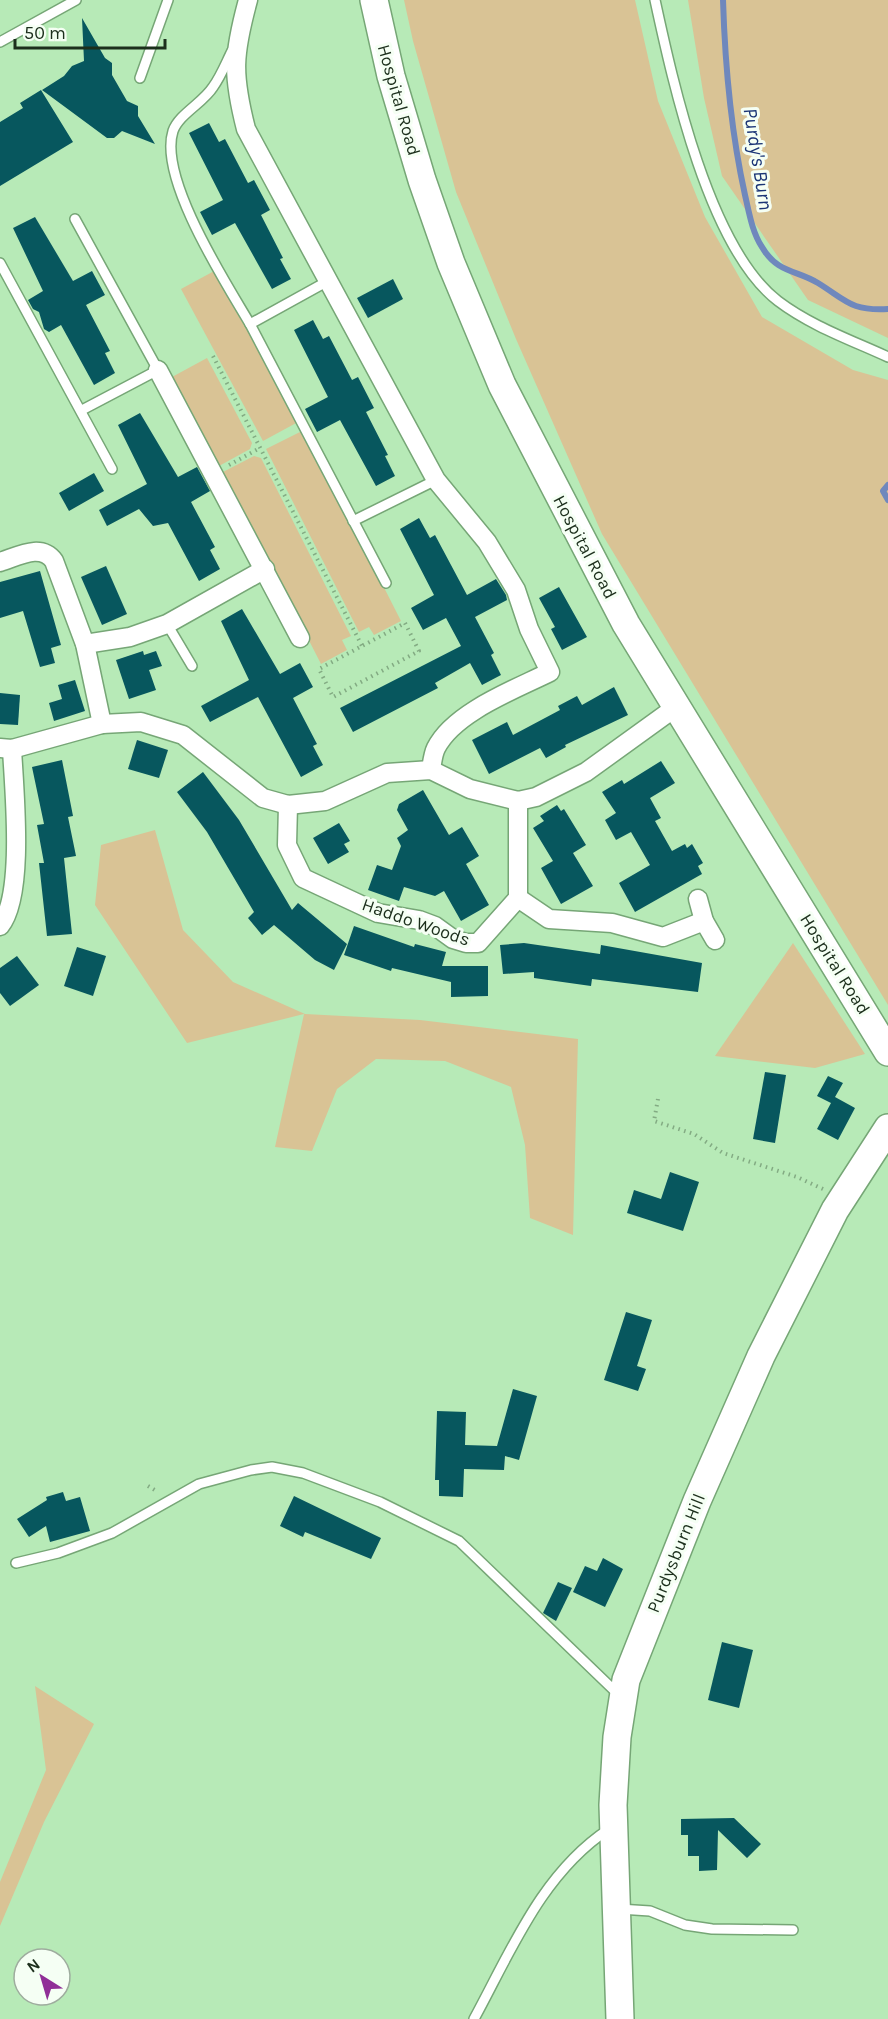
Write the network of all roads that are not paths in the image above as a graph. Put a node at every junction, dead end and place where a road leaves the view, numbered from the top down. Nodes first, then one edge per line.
1 (76, 0) edge
2 (168, 0) edge
3 (248, 0) edge
4 (374, 0) edge
5 (655, 0) edge
6 (0, 42) edge
7 (236, 43) junction
8 (140, 78) dead end
9 (75, 219) dead end
10 (0, 263) edge
11 (328, 280) junction
12 (249, 324) junction
13 (888, 357) edge
14 (158, 370) junction
15 (82, 410) junction
16 (112, 470) dead end
17 (436, 480) junction
18 (353, 521) junction
19 (0, 561) edge
20 (265, 569) junction
21 (386, 583) dead end
22 (167, 624) junction
23 (300, 638) dead end
24 (85, 644) junction
25 (192, 666) dead end
26 (676, 707) junction
27 (102, 724) junction
28 (6, 749) edge
29 (431, 770) junction
30 (518, 801) junction
31 (288, 805) junction
32 (518, 898) junction
33 (698, 900) dead end
34 (704, 921) junction
35 (0, 926) edge
36 (715, 940) dead end
37 (888, 1052) edge
38 (888, 1128) edge
39 (16, 1563) dead end
40 (623, 1698) junction
41 (613, 1826) junction
42 (615, 1909) junction
43 (793, 1930) dead end
44 (474, 2019) edge
45 (620, 2019) edge

1 - 6 lane
2 - 8 lane
3 - 7 street
4 - 26 main road, Hospital Road
5 - 13 lane
7 - 11 street
7 - 12 lane
9 - 14 lane
10 - 15 lane
11 - 12 lane
11 - 17 street
12 - 18 lane
14 - 15 lane
14 - 20 street
15 - 16 lane
17 - 18 lane
17 - 29 street
18 - 21 lane
19 - 24 street
20 - 22 street
20 - 23 street
22 - 24 street
22 - 25 lane
24 - 27 street
26 - 30 street
26 - 37 main road, Hospital Road
27 - 28 street
27 - 31 street
28 - 35 street
29 - 30 street
29 - 31 street
30 - 32 street
31 - 32 street, Haddo Woods
32 - 34 street
33 - 34 street
34 - 36 street
38 - 40 main road, Purdysburn Hill
39 - 40 lane
40 - 41 main road, Purdysburn Hill
41 - 42 main road, Purdysburn Hill
41 - 44 lane
42 - 43 lane
42 - 45 main road, Purdysburn Hill

